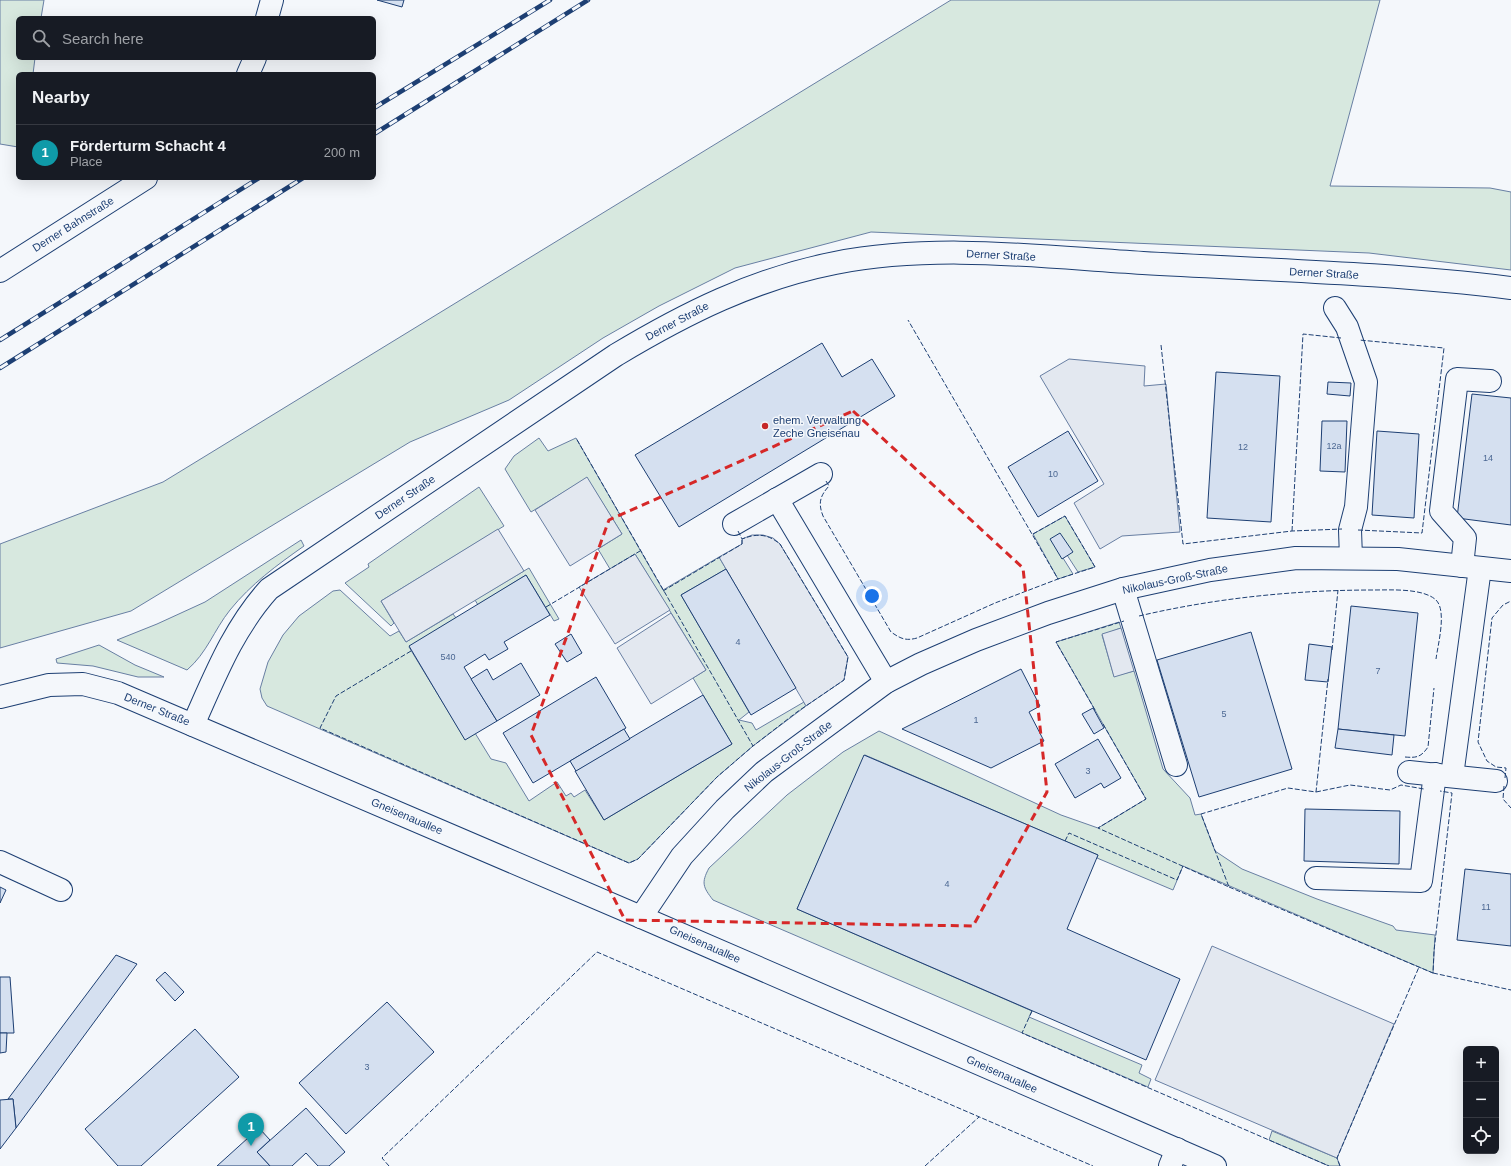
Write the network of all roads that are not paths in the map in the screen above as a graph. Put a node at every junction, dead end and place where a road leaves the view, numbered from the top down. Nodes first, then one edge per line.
1 (272, 0) edge
2 (268, 16) edge
3 (254, 60) edge
4 (249, 72) edge
5 (143, 180) edge
6 (0, 271) edge
7 (1511, 288) edge
8 (1335, 308) dead end
9 (1490, 381) dead end
10 (821, 474) dead end
11 (777, 499) junction
12 (734, 524) dead end
13 (1351, 558) junction
14 (1471, 567) junction
15 (1511, 571) edge
16 (1123, 589) junction
17 (886, 682) junction
18 (0, 697) edge
19 (193, 725) junction
20 (1176, 765) dead end
21 (1409, 772) dead end
22 (1444, 775) junction
23 (1496, 781) dead end
24 (0, 862) edge
25 (1316, 878) dead end
26 (62, 890) dead end
27 (642, 916) junction
28 (1173, 1158) edge
29 (1215, 1166) edge

1 - 2 main road
3 - 4 main road
5 - 6 main road, Derner Bahnstraße
7 - 19 main road, Derner Straße
8 - 13 main road
9 - 14 main road
10 - 11 main road
11 - 12 main road
11 - 17 main road
13 - 14 main road, Nikolaus-Groß-Straße
13 - 16 main road, Nikolaus-Groß-Straße
14 - 15 main road, Nikolaus-Groß-Straße
14 - 22 main road
16 - 17 main road, Nikolaus-Groß-Straße
16 - 20 main road
17 - 27 main road, Nikolaus-Groß-Straße
18 - 19 main road, Derner Straße
19 - 27 main road, Gneisenauallee
21 - 22 main road
22 - 23 main road
22 - 25 main road
24 - 26 main road
27 - 28 main road, Gneisenauallee
28 - 29 main road, Gneisenauallee

